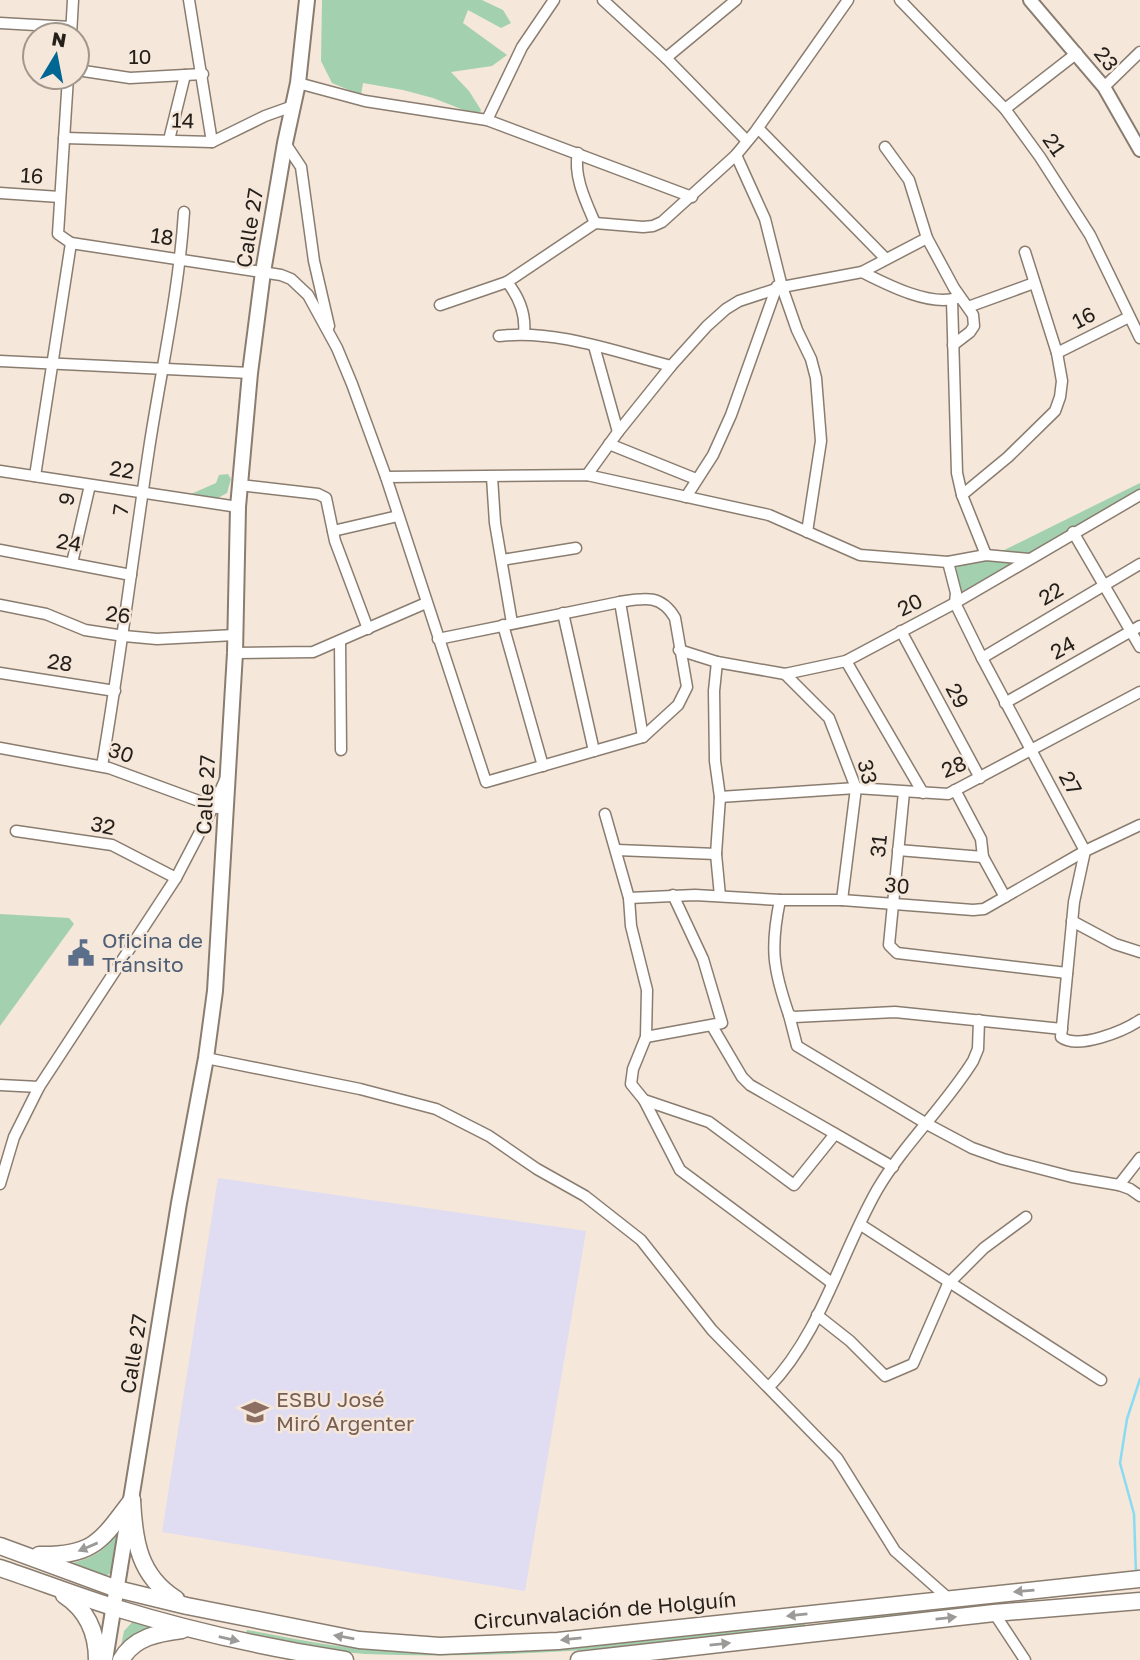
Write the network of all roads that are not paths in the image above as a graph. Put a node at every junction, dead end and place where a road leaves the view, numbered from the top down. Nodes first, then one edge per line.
1 (73, 0) edge
2 (189, 0) edge
3 (307, 0) edge
4 (554, 0) edge
5 (603, 0) edge
6 (736, 0) edge
7 (848, 0) edge
8 (900, 0) edge
9 (1030, 0) edge
10 (72, 21) edge
11 (0, 23) edge
12 (21, 25) edge
13 (1140, 52) edge
14 (1077, 53) junction
15 (666, 58) junction
16 (91, 72) edge
17 (202, 74) junction
18 (185, 75) junction
19 (298, 83) junction
20 (1104, 87) junction
21 (67, 91) edge
22 (293, 106) junction
23 (1005, 109) junction
24 (487, 120) junction
25 (758, 128) junction
26 (64, 138) junction
27 (169, 140) junction
28 (747, 141) junction
29 (212, 142) junction
30 (285, 143) junction
31 (885, 147) dead end
32 (1140, 150) edge
33 (578, 153) junction
34 (736, 155) junction
35 (0, 192) edge
36 (60, 197) junction
37 (692, 197) junction
38 (184, 212) dead end
39 (595, 223) junction
40 (927, 238) junction
41 (71, 243) junction
42 (1024, 252) dead end
43 (886, 258) junction
44 (181, 260) junction
45 (263, 272) junction
46 (862, 272) junction
47 (507, 282) junction
48 (1034, 283) junction
49 (779, 285) junction
50 (956, 298) junction
51 (440, 305) dead end
52 (968, 307) junction
53 (1129, 317) junction
54 (524, 333) junction
55 (499, 336) dead end
56 (331, 337) junction
57 (1140, 338) edge
58 (953, 345) junction
59 (594, 346) junction
60 (1057, 353) junction
61 (0, 361) edge
62 (51, 366) junction
63 (671, 366) junction
64 (161, 369) junction
65 (250, 373) junction
66 (618, 432) junction
67 (609, 444) junction
68 (0, 471) edge
69 (587, 475) junction
70 (35, 476) junction
71 (386, 477) junction
72 (492, 477) junction
73 (696, 479) junction
74 (90, 485) junction
75 (240, 485) junction
76 (142, 493) junction
77 (962, 495) junction
78 (1140, 495) edge
79 (687, 498) junction
80 (238, 507) junction
81 (398, 516) junction
82 (333, 531) junction
83 (807, 532) junction
84 (1073, 532) junction
85 (576, 548) dead end
86 (0, 550) edge
87 (986, 555) junction
88 (1029, 559) junction
89 (502, 560) junction
90 (948, 562) junction
91 (72, 563) junction
92 (1140, 564) edge
93 (131, 575) junction
94 (1104, 585) junction
95 (620, 602) junction
96 (426, 603) junction
97 (955, 603) junction
98 (0, 605) edge
99 (563, 613) junction
100 (508, 624) junction
101 (368, 629) junction
102 (1136, 629) edge
103 (901, 631) junction
104 (235, 635) junction
105 (124, 636) junction
106 (438, 639) junction
107 (340, 642) junction
108 (1140, 647) edge
109 (679, 650) junction
110 (235, 653) junction
111 (982, 658) junction
112 (846, 661) junction
113 (717, 662) junction
114 (0, 673) edge
115 (785, 674) junction
116 (115, 691) junction
117 (1140, 692) edge
118 (1005, 703) junction
119 (643, 737) junction
120 (0, 748) edge
121 (341, 750) dead end
122 (594, 751) junction
123 (1031, 751) junction
124 (102, 766) junction
125 (543, 766) junction
126 (980, 778) junction
127 (856, 788) junction
128 (955, 790) junction
129 (904, 792) junction
130 (923, 793) junction
131 (720, 797) junction
132 (220, 808) junction
133 (605, 814) dead end
134 (1140, 825) edge
135 (16, 831) dead end
136 (617, 850) junction
137 (898, 850) junction
138 (1085, 851) junction
139 (716, 854) junction
140 (984, 857) junction
141 (177, 878) junction
142 (673, 895) junction
143 (720, 896) junction
144 (1005, 897) junction
145 (629, 898) junction
146 (780, 900) junction
147 (842, 900) junction
148 (892, 905) junction
149 (1072, 921) junction
150 (1140, 952) edge
151 (1067, 973) junction
152 (789, 1015) junction
153 (979, 1020) junction
154 (1140, 1020) edge
155 (712, 1026) junction
156 (1061, 1033) junction
157 (646, 1037) junction
158 (206, 1058) junction
159 (0, 1085) edge
160 (39, 1087) junction
161 (644, 1100) junction
162 (927, 1124) junction
163 (835, 1134) junction
164 (4, 1154) edge
165 (1140, 1158) edge
166 (893, 1167) junction
167 (0, 1184) edge
168 (1119, 1185) junction
169 (1140, 1196) edge
170 (1026, 1217) dead end
171 (860, 1225) junction
172 (832, 1283) junction
173 (948, 1284) junction
174 (817, 1315) junction
175 (1101, 1380) dead end
176 (769, 1387) junction
177 (132, 1500) junction
178 (0, 1546) edge
179 (24, 1555) junction
180 (0, 1568) edge
181 (1140, 1579) edge
182 (47, 1584) junction
183 (117, 1589) junction
184 (948, 1598) junction
185 (1140, 1601) edge
186 (187, 1606) junction
187 (114, 1608) junction
188 (994, 1613) junction
189 (190, 1629) junction
190 (97, 1660) edge
191 (105, 1660) edge
192 (121, 1660) edge
193 (345, 1660) edge
194 (579, 1660) edge
195 (1025, 1660) edge

1 - 10 street
2 - 17 street
3 - 19 main road, Calle 27
4 - 24 street
5 - 15 street
6 - 15 street
7 - 25 street
8 - 23 street, 21
9 - 14 street, 23
11 - 12 street
13 - 20 street
14 - 20 street, 23
14 - 23 street
15 - 28 street
16 - 18 street, 10
17 - 18 street, 10
17 - 29 street
18 - 27 street
19 - 22 main road, Calle 27
19 - 24 street
20 - 32 street, 23
21 - 26 street
22 - 29 street, 14
22 - 30 main road, Calle 27
23 - 53 street, 21
24 - 33 street
25 - 28 street
25 - 43 street
26 - 27 street, 14
26 - 36 street
27 - 29 street, 14
28 - 34 street
30 - 45 main road, Calle 27
30 - 56 street
31 - 40 street
33 - 37 street
33 - 39 street
34 - 37 street
34 - 49 street
35 - 36 street, 16
36 - 41 street, 18
37 - 39 street
38 - 44 street, 7
39 - 47 street
40 - 43 street
40 - 50 street
41 - 44 street, 18
41 - 62 street
42 - 48 street
43 - 46 street
44 - 45 street, 18
44 - 64 street, 7
45 - 56 street, 18
45 - 65 main road, Calle 27
46 - 49 street
46 - 50 street
47 - 51 street
47 - 54 street
48 - 52 street
48 - 60 street
49 - 63 street
49 - 73 street
49 - 83 street
50 - 52 street
50 - 58 street
52 - 58 street
53 - 57 street, 21
53 - 60 street, 16
54 - 55 street
54 - 59 street
56 - 71 street
58 - 77 street
59 - 63 street
59 - 66 street
60 - 77 street
61 - 62 street
62 - 64 street
62 - 70 street
63 - 66 street
64 - 65 street
64 - 76 street, 7
65 - 75 main road, Calle 27
66 - 67 street
67 - 69 street
67 - 73 street
68 - 70 street, 22
69 - 72 street
69 - 79 street
70 - 74 street, 22
71 - 72 street
71 - 81 street
72 - 89 street
73 - 79 street
74 - 76 street, 22
74 - 91 street, 9
75 - 80 main road, Calle 27
75 - 82 street
76 - 80 street, 22
76 - 93 street, 7
77 - 87 street
78 - 84 street, 20
79 - 83 street
80 - 104 main road, Calle 27
81 - 82 street
81 - 96 street
82 - 101 street
83 - 90 street
84 - 88 street, 20
84 - 94 street
85 - 89 street
86 - 91 street, 24
87 - 88 street
87 - 90 street
88 - 97 street, 20
89 - 100 street
90 - 97 street, 27
91 - 93 street, 24
92 - 94 street, 22
93 - 105 street, 7
94 - 102 street
94 - 111 street, 22
95 - 99 street
95 - 109 street
95 - 119 street
96 - 101 street
96 - 106 street
97 - 103 street, 20
97 - 111 street, 27
98 - 105 street, 26
99 - 100 street
99 - 122 street
100 - 106 street
100 - 125 street
101 - 107 street
102 - 108 street
102 - 118 street, 24
103 - 112 street, 20
103 - 126 street, 29
104 - 105 street, 26
104 - 110 main road, Calle 27
105 - 116 street, 7
106 - 125 street
107 - 110 street
107 - 121 street
109 - 113 street, 20
109 - 119 street
110 - 132 main road, Calle 27
111 - 118 street, 27
112 - 115 street, 20
112 - 130 street
113 - 115 street, 20
113 - 131 street
114 - 116 street, 28
115 - 127 street, 33
116 - 124 street, 7
117 - 123 street, 28
118 - 123 street, 27
119 - 122 street
120 - 124 street, 30
122 - 125 street
123 - 126 street, 28
123 - 138 street, 27
124 - 132 street, 30
126 - 128 street, 28
127 - 129 street, 28
127 - 131 street, 28
127 - 147 street, 33
128 - 130 street, 28
128 - 140 street
129 - 130 street, 28
129 - 137 street, 31
131 - 139 street
132 - 141 street
132 - 158 main road, Calle 27
133 - 136 street
134 - 138 street, 30
135 - 141 street, 32
136 - 139 street
136 - 145 street
137 - 140 street
137 - 148 street, 31
138 - 144 street, 30
138 - 149 street
139 - 143 street
140 - 144 street
141 - 160 street
142 - 143 street, 30
142 - 145 street, 30
142 - 155 street
143 - 146 street, 30
144 - 148 street, 30
145 - 157 street
146 - 147 street, 30
146 - 152 street
147 - 148 street, 30
148 - 151 street, 31
149 - 150 street
149 - 151 street
151 - 156 street
152 - 153 street
152 - 162 street
153 - 156 street
153 - 162 street
154 - 156 street
155 - 157 street
155 - 163 street
157 - 161 street
158 - 176 street
158 - 177 main road, Calle 27
159 - 160 street
160 - 164 street
161 - 163 street
161 - 172 street
162 - 166 street
162 - 168 street
163 - 166 street
164 - 167 street
165 - 168 street
166 - 171 street
168 - 169 street
170 - 173 street
171 - 172 street
171 - 173 street
172 - 174 street
173 - 174 street
173 - 175 street
174 - 176 street
176 - 184 street
177 -> 179 highway
177 - 183 main road, Calle 27
177 - 186 highway
178 - 179 highway, Circunvalación de Holguín
179 - 183 highway, Circunvalación de Holguín
180 - 182 highway
181 -> 184 highway, Circunvalación de Holguín
182 - 187 highway
182 - 190 highway
183 - 186 highway, Circunvalación de Holguín
183 - 187 main road, Calle 27
184 -> 186 highway, Circunvalación de Holguín
185 - 188 highway, Circunvalación de Holguín
187 - 189 highway
187 - 191 main road, Calle 27
194 -> 188 highway, Circunvalación de Holguín
188 - 195 street
189 - 192 highway
189 -> 193 highway

